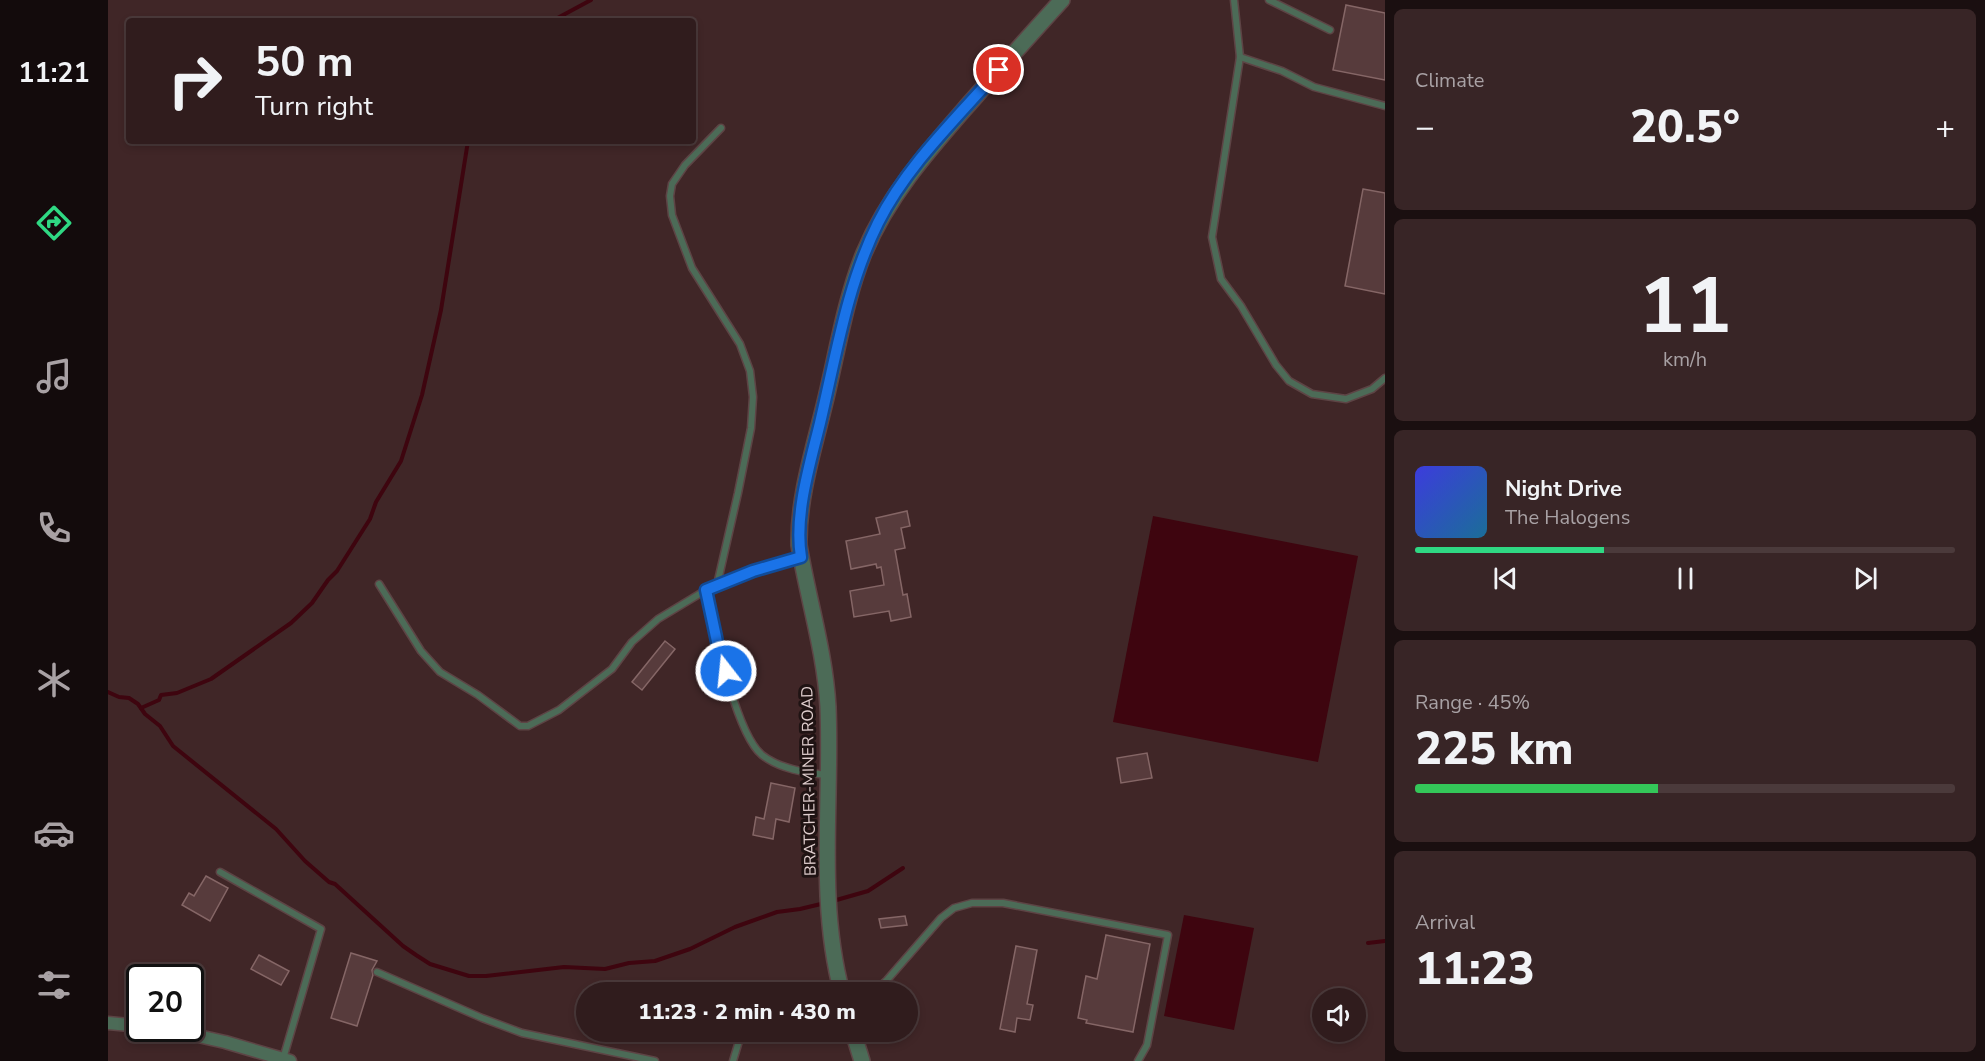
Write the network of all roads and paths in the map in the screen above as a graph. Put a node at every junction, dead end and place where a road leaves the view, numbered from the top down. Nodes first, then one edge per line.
1 (1062, 0) edge
2 (1234, 0) edge
3 (1269, 0) edge
4 (1330, 30) dead end
5 (1240, 57) junction
6 (1385, 106) edge
7 (721, 128) dead end
8 (1385, 378) edge
9 (801, 557) junction
10 (379, 584) dead end
11 (717, 585) junction
12 (706, 590) junction
13 (828, 776) junction
14 (220, 872) dead end
15 (377, 972) dead end
16 (839, 982) edge
17 (885, 982) edge
18 (108, 1023) edge
19 (126, 1025) edge
20 (204, 1037) edge
21 (739, 1042) edge
22 (856, 1042) edge
23 (286, 1060) edge
24 (655, 1061) edge
25 (733, 1061) edge
26 (862, 1061) edge
27 (1138, 1061) edge

1 - 9 street, BRATCHER-MINER ROAD
2 - 5 lane
3 - 4 lane
5 - 6 lane
5 - 8 lane
7 - 11 lane
9 - 11 lane
9 - 13 street, BRATCHER-MINER ROAD
10 - 12 lane
11 - 12 lane
12 - 13 lane
13 - 16 street, BRATCHER-MINER ROAD
14 - 23 lane
15 - 24 lane
17 - 27 lane
18 - 19 street
20 - 23 street
21 - 25 lane
22 - 26 street

